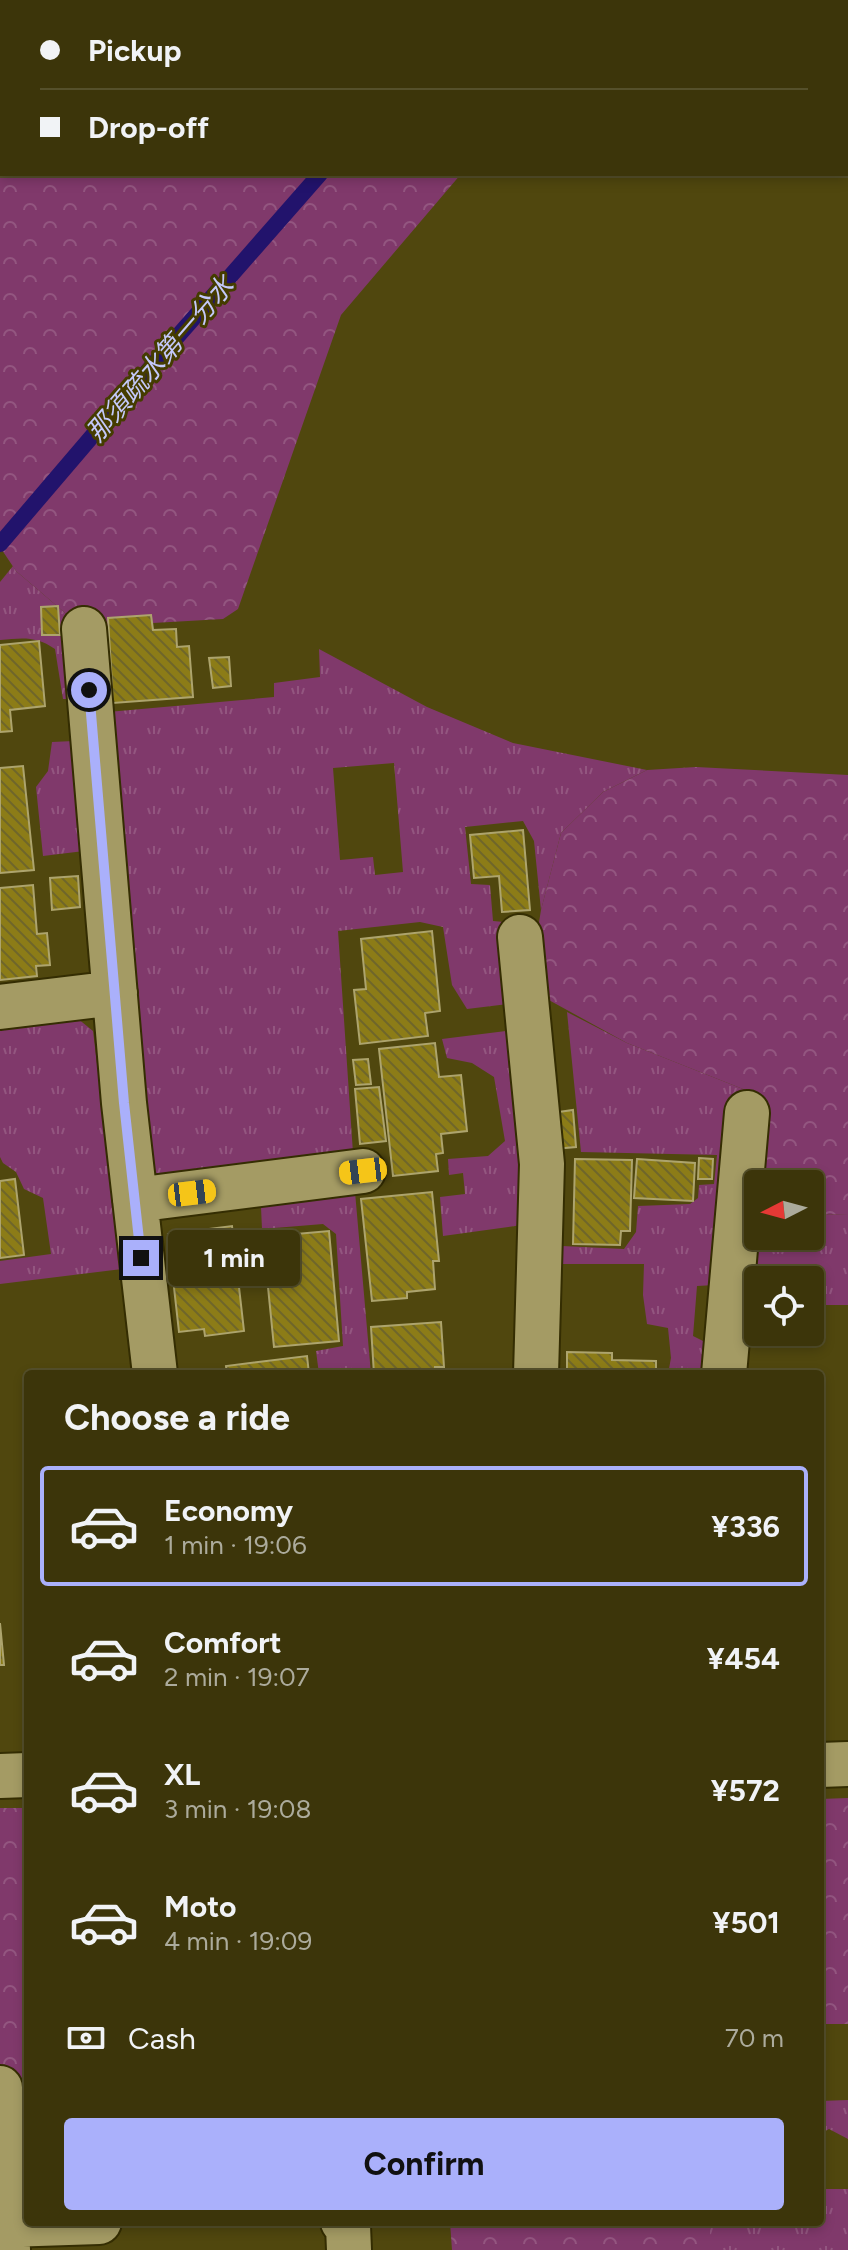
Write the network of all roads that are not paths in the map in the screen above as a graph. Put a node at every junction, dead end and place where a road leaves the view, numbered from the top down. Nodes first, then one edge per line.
1 (84, 629) dead end
2 (520, 937) dead end
3 (115, 993) junction
4 (0, 1007) edge
5 (747, 1113) dead end
6 (363, 1171) dead end
7 (135, 1200) junction
8 (155, 1370) edge
9 (536, 1370) edge
10 (724, 1370) edge
11 (848, 1764) edge
12 (824, 1765) edge
13 (24, 1775) edge
14 (0, 1776) edge
15 (0, 2106) edge
16 (76, 2226) edge
17 (348, 2226) edge
18 (8, 2238) edge
19 (349, 2250) edge

1 - 3 street
2 - 9 street
3 - 4 street
3 - 7 street
5 - 10 street
6 - 7 street
7 - 8 street
11 - 12 street
13 - 14 street
15 - 18 street
16 - 18 street
17 - 19 street

